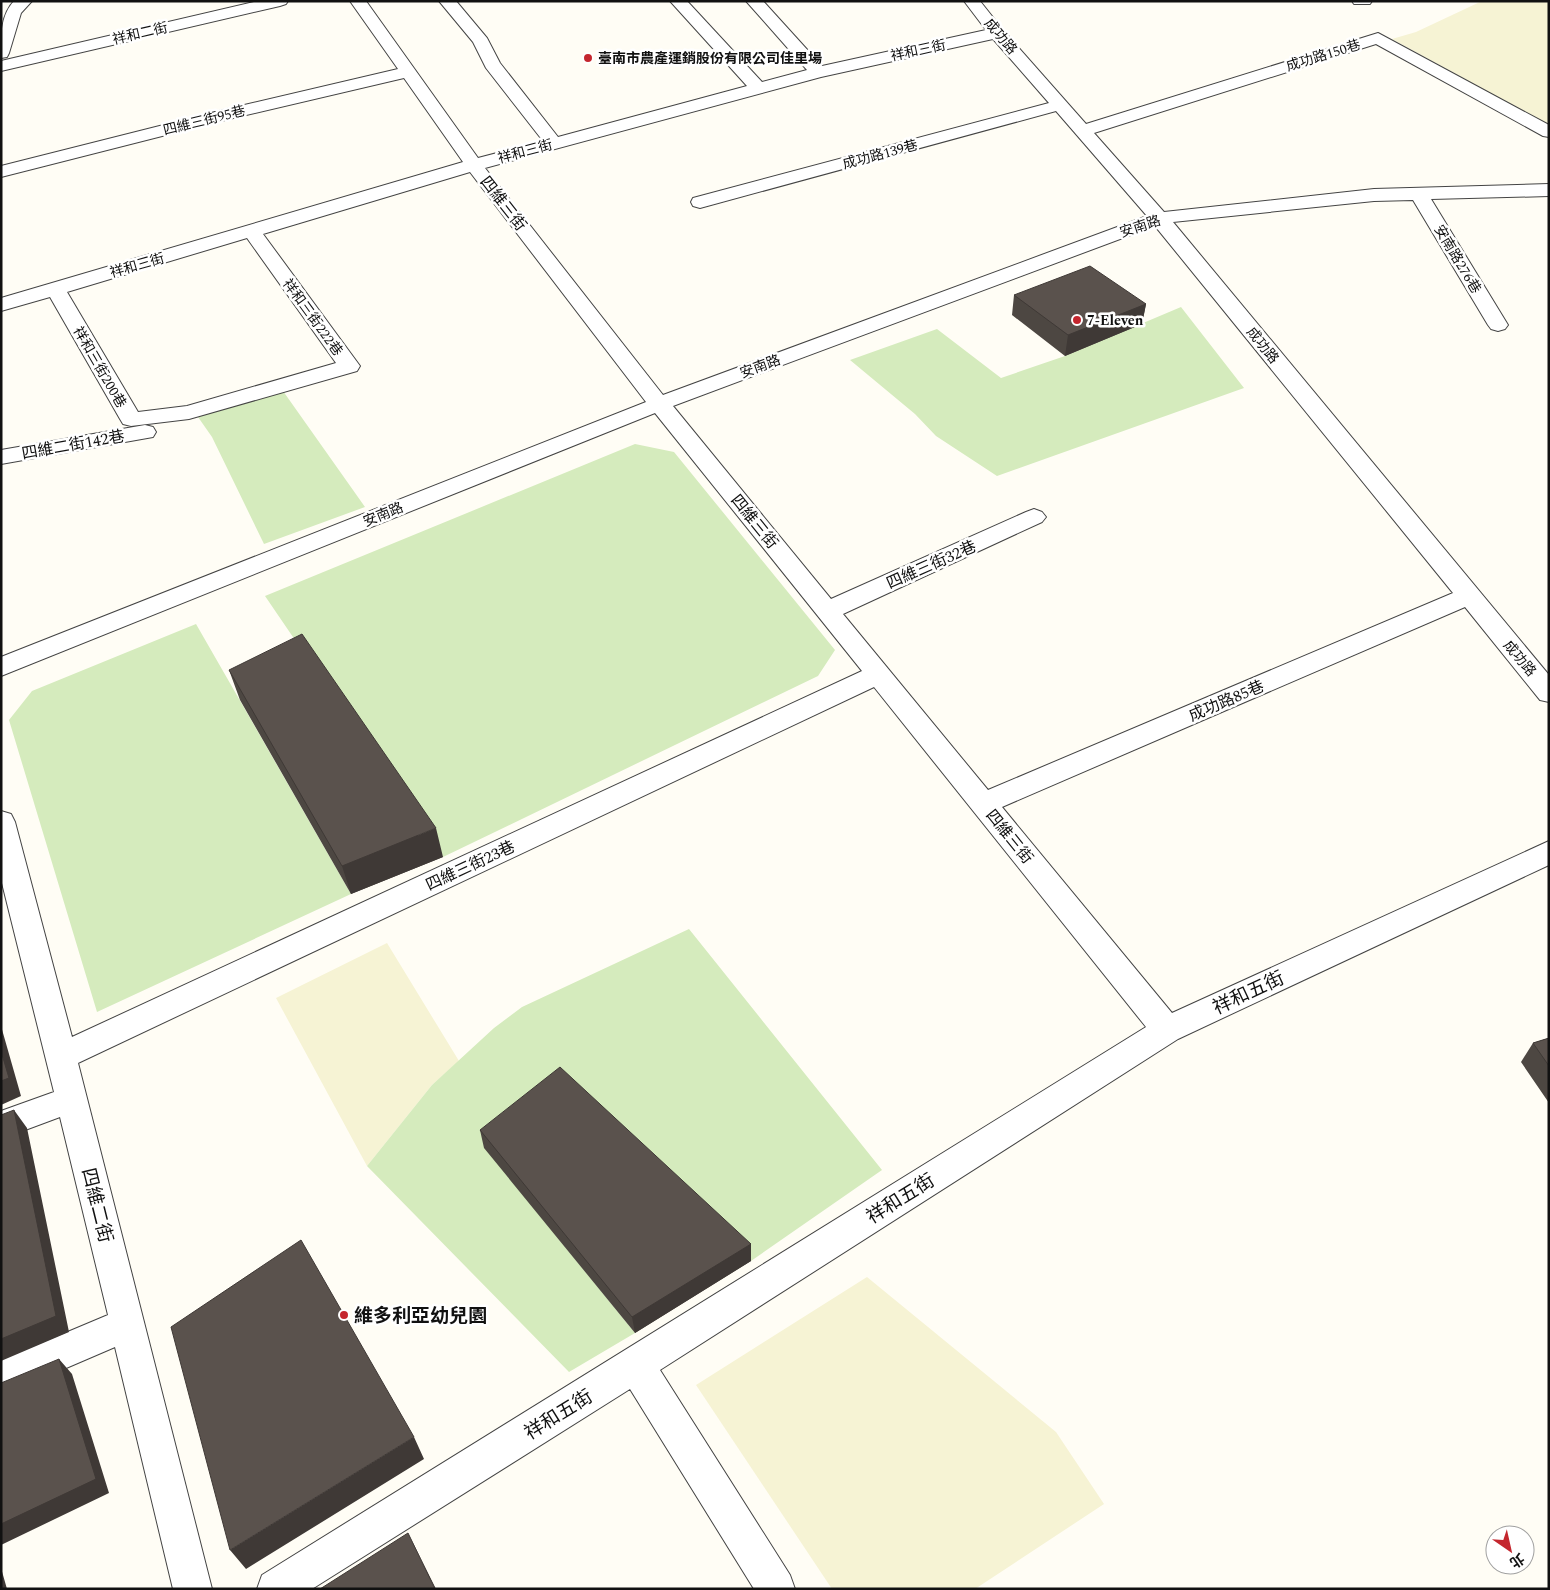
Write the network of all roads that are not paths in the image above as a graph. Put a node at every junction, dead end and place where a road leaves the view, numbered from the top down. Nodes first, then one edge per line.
1 (24, 1) edge
2 (280, 1) edge
3 (358, 1) edge
4 (447, 1) edge
5 (678, 1) edge
6 (754, 1) edge
7 (972, 1) edge
8 (997, 33) junction
9 (1, 53) edge
10 (1, 66) edge
11 (408, 72) junction
12 (818, 72) junction
13 (758, 88) junction
14 (1060, 105) junction
15 (1082, 131) junction
16 (1549, 132) edge
17 (554, 143) junction
18 (474, 164) junction
19 (1, 172) edge
20 (1549, 190) edge
21 (1418, 193) junction
22 (700, 202) dead end
23 (1159, 218) junction
24 (251, 231) junction
25 (55, 289) junction
26 (1, 305) edge
27 (1498, 325) dead end
28 (659, 404) junction
29 (190, 412) joint
30 (145, 432) dead end
31 (1, 457) edge
32 (1034, 517) dead end
33 (1469, 596) junction
34 (827, 611) junction
35 (1, 667) edge
36 (879, 674) junction
37 (1549, 693) edge
38 (983, 803) junction
39 (1, 822) edge
40 (1549, 852) edge
41 (1167, 1030) junction
42 (61, 1056) junction
43 (72, 1098) junction
44 (1, 1124) edge
45 (127, 1324) junction
46 (636, 1365) junction
47 (1, 1378) edge
48 (192, 1589) edge
49 (276, 1589) edge
50 (776, 1589) edge

1 - 9 street
2 - 10 street, 祥和二街
3 - 11 street, 四維三街
4 - 17 street
5 - 13 street
6 - 12 street
7 - 8 street, 成功路
8 - 12 street, 祥和三街
8 - 14 street, 成功路
11 - 18 street, 四維三街
11 - 19 street, 四維三街95巷
12 - 13 street, 祥和三街
13 - 17 street, 祥和三街
14 - 15 street, 成功路
14 - 22 street, 成功路139巷
15 - 16 street, 成功路150巷
15 - 23 street, 成功路
17 - 18 street, 祥和三街
18 - 24 street, 祥和三街
18 - 28 street, 四維三街
20 - 21 street, 安南路
21 - 23 street, 安南路
21 - 27 street, 安南路276巷
23 - 28 street, 安南路
23 - 33 street, 成功路
24 - 25 street, 祥和三街
24 - 29 street, 祥和三街222巷
25 - 26 street, 祥和三街
25 - 29 street, 祥和三街200巷
28 - 34 street, 四維三街
28 - 35 street, 安南路
30 - 31 street, 四維二街142巷
32 - 34 street, 四維三街32巷
33 - 37 street, 成功路
33 - 38 street, 成功路85巷
34 - 36 street, 四維三街
36 - 38 street, 四維三街
36 - 42 street, 四維三街23巷
38 - 41 street, 四維三街
39 - 42 street, 四維二街
40 - 41 street, 祥和五街
41 - 46 street, 祥和五街
42 - 43 street, 四維二街
43 - 44 street
43 - 45 street, 四維二街
45 - 47 street
45 - 48 street, 四維二街
46 - 49 street, 祥和五街
46 - 50 street

